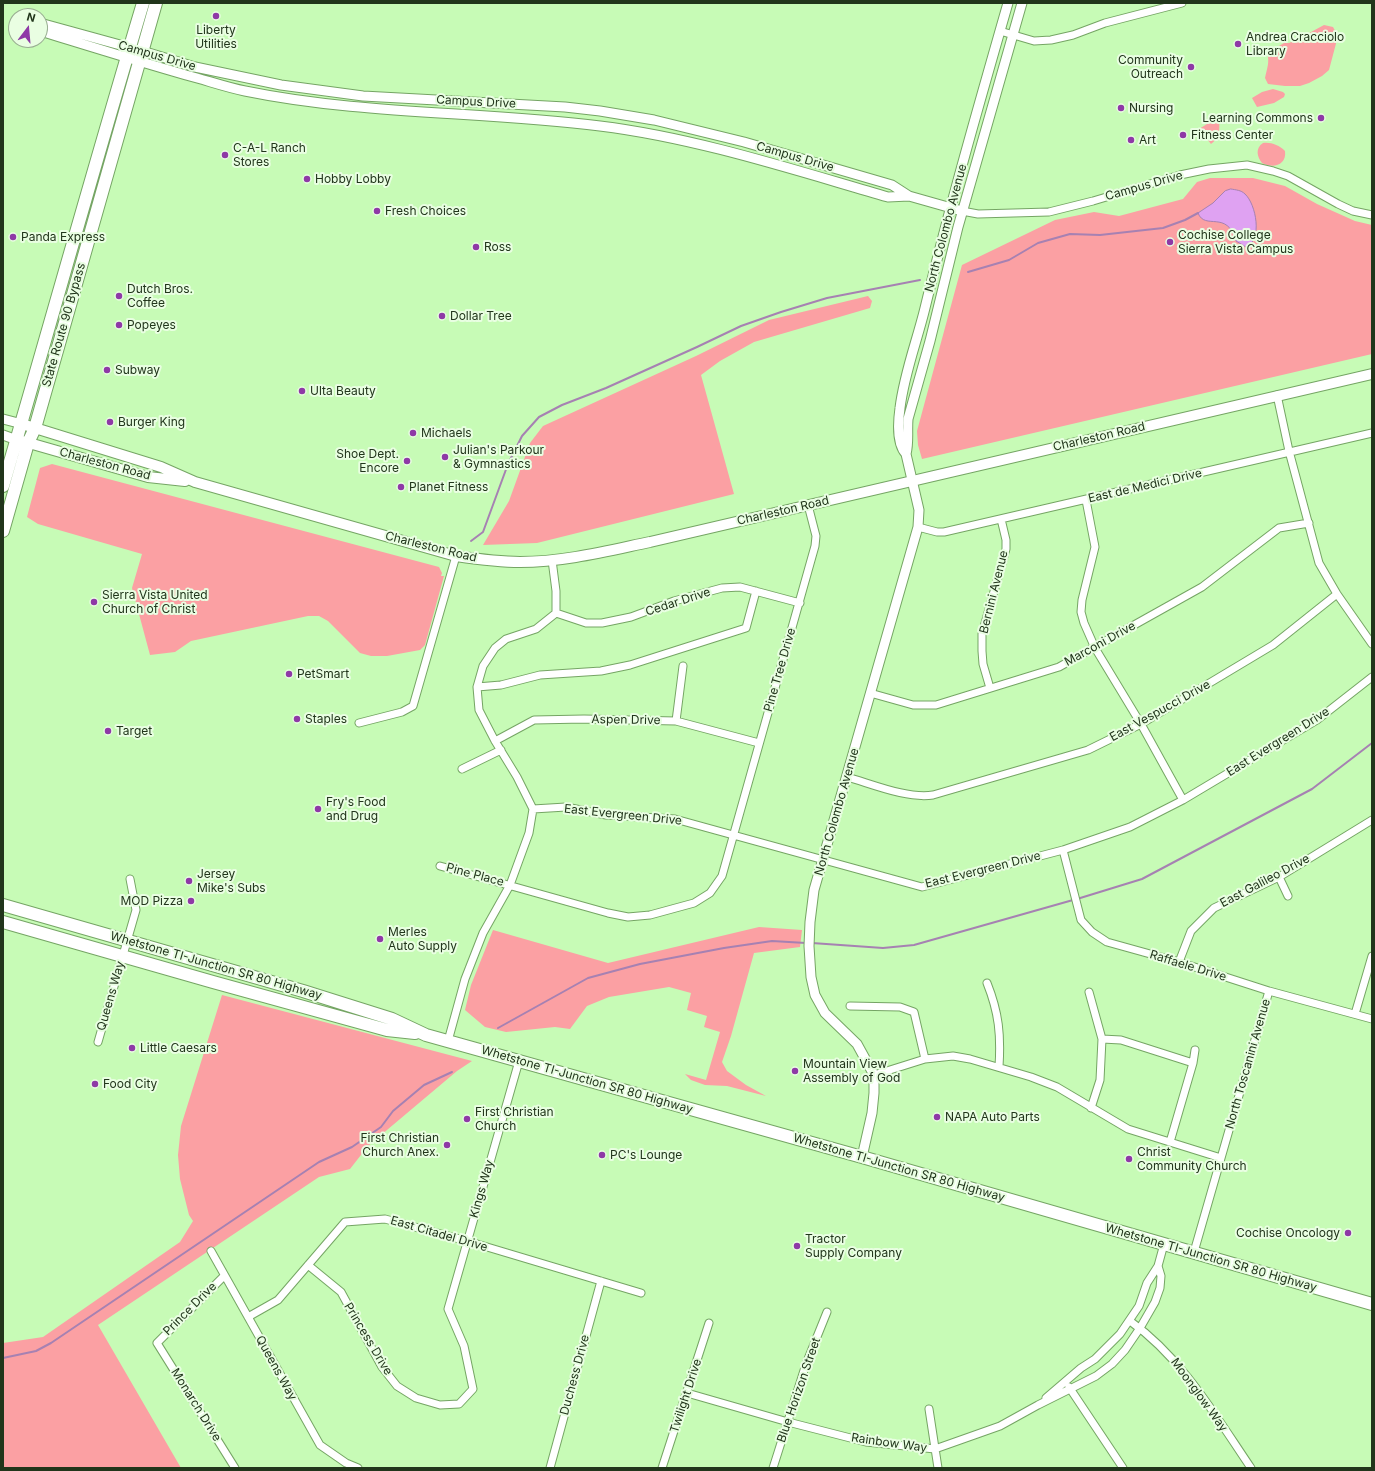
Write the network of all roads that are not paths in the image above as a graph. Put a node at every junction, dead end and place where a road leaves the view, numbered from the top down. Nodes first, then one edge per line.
1 (143, 3) edge
2 (156, 3) edge
3 (1008, 3) edge
4 (1022, 3) edge
5 (1182, 3) edge
6 (48, 27) edge
7 (1000, 31) junction
8 (48, 33) edge
9 (1013, 34) junction
10 (128, 52) junction
11 (141, 56) junction
12 (909, 196) junction
13 (950, 208) junction
14 (962, 211) junction
15 (1372, 215) edge
16 (1372, 374) edge
17 (1277, 396) junction
18 (3, 419) edge
19 (22, 424) junction
20 (35, 428) junction
21 (1372, 433) edge
22 (3, 435) edge
23 (22, 441) junction
24 (1289, 451) junction
25 (906, 454) junction
26 (912, 480) junction
27 (195, 482) junction
28 (3, 486) edge
29 (1086, 500) junction
30 (808, 505) junction
31 (1002, 520) junction
32 (1309, 523) junction
33 (918, 527) junction
34 (3, 531) edge
35 (456, 556) junction
36 (552, 560) junction
37 (756, 591) junction
38 (1337, 594) junction
39 (800, 603) junction
40 (556, 613) junction
41 (1372, 644) edge
42 (1095, 648) junction
43 (683, 666) dead end
44 (1372, 677) edge
45 (477, 687) junction
46 (990, 688) junction
47 (870, 693) junction
48 (676, 721) junction
49 (359, 723) dead end
50 (1141, 724) junction
51 (495, 741) junction
52 (759, 744) junction
53 (501, 750) junction
54 (462, 769) dead end
55 (847, 777) junction
56 (1183, 800) junction
57 (533, 809) junction
58 (1372, 820) edge
59 (734, 834) junction
60 (1063, 850) junction
61 (823, 860) junction
62 (440, 866) dead end
63 (1278, 877) junction
64 (130, 879) dead end
65 (510, 885) junction
66 (1288, 896) dead end
67 (3, 905) edge
68 (3, 922) edge
69 (127, 941) junction
70 (1372, 956) edge
71 (122, 957) junction
72 (1179, 962) junction
73 (987, 983) dead end
74 (1269, 991) junction
75 (1089, 992) dead end
76 (850, 1006) dead end
77 (1355, 1014) junction
78 (1372, 1019) edge
79 (426, 1035) junction
80 (1102, 1039) junction
81 (448, 1041) junction
82 (98, 1042) dead end
83 (1195, 1050) dead end
84 (925, 1059) junction
85 (519, 1061) junction
86 (1192, 1063) junction
87 (999, 1067) junction
88 (874, 1075) junction
89 (1091, 1108) junction
90 (1170, 1142) junction
91 (862, 1157) junction
92 (1221, 1158) junction
93 (467, 1241) junction
94 (1164, 1244) junction
95 (211, 1251) dead end
96 (1194, 1252) junction
97 (308, 1265) junction
98 (1158, 1266) junction
99 (224, 1276) junction
100 (601, 1281) junction
101 (641, 1293) dead end
102 (1372, 1304) edge
103 (827, 1312) dead end
104 (248, 1317) junction
105 (1130, 1321) junction
106 (709, 1323) dead end
107 (1140, 1328) junction
108 (157, 1343) joint
109 (1066, 1381) junction
110 (1071, 1390) junction
111 (688, 1393) junction
112 (459, 1404) joint
113 (1038, 1405) junction
114 (929, 1409) dead end
115 (788, 1422) junction
116 (935, 1449) junction
117 (235, 1468) edge
118 (358, 1468) edge
119 (550, 1468) edge
120 (662, 1468) edge
121 (773, 1468) edge
122 (938, 1468) edge
123 (1123, 1468) edge
124 (1251, 1468) edge

1 - 10 highway, State Route 90 Bypass
2 - 11 highway, State Route 90 Bypass
3 - 7 street, North Colombo Avenue
4 - 9 street, North Colombo Avenue
5 - 9 street
6 - 10 street, Campus Drive
7 - 9 street
7 - 13 street, North Colombo Avenue
8 - 10 street, Campus Drive
9 - 14 street, North Colombo Avenue
10 - 11 street, Campus Drive
10 - 19 highway, State Route 90 Bypass
11 - 12 street, Campus Drive
11 - 12 street, Campus Drive
11 - 20 highway, State Route 90 Bypass
12 - 13 street, Campus Drive
13 - 14 street, Campus Drive
13 - 25 street, North Colombo Avenue
14 - 15 street, Campus Drive
14 - 25 street, North Colombo Avenue
16 - 17 main road, Charleston Road
17 - 24 street
17 - 26 main road, Charleston Road
18 - 19 street
19 - 20 main road, Charleston Road
19 - 23 highway, State Route 90 Bypass
20 - 23 highway, State Route 90 Bypass
20 - 27 main road, Charleston Road
21 - 24 street, East de Medici Drive
22 - 23 street
23 - 27 main road, Charleston Road
23 - 28 highway, State Route 90 Bypass
23 - 34 highway, State Route 90 Bypass
24 - 29 street, East de Medici Drive
24 - 32 street
25 - 26 street, North Colombo Avenue
26 - 30 main road, Charleston Road
26 - 33 street, North Colombo Avenue
27 - 35 main road, Charleston Road
29 - 31 street, East de Medici Drive
29 - 42 street
30 - 36 main road, Charleston Road
30 - 39 street, Pine Tree Drive
31 - 33 street, East de Medici Drive
31 - 46 street, Bernini Avenue
32 - 38 street
32 - 42 street, Marconi Drive
33 - 47 street, North Colombo Avenue
35 - 36 main road, Charleston Road
35 - 49 street
36 - 40 street
37 - 39 street, Cedar Drive
37 - 40 street, Cedar Drive
37 - 45 street
38 - 41 street
38 - 50 street, East Vespucci Drive
39 - 52 street, Pine Tree Drive
40 - 45 street
42 - 46 street, Marconi Drive
42 - 50 street
43 - 48 street
44 - 56 street, East Evergreen Drive
45 - 51 street
46 - 47 street, Marconi Drive
47 - 55 street, North Colombo Avenue
48 - 51 street, Aspen Drive
48 - 52 street, Aspen Drive
50 - 55 street, East Vespucci Drive
50 - 56 street
51 - 53 street
52 - 59 street, Pine Tree Drive
53 - 54 street
53 - 57 street
55 - 61 street, North Colombo Avenue
56 - 60 street, East Evergreen Drive
57 - 59 street, East Evergreen Drive
57 - 65 street
58 - 63 street, East Galileo Drive
59 - 61 street, East Evergreen Drive
59 - 65 street, Pine Tree Drive
60 - 61 street, East Evergreen Drive
60 - 72 street, Raffaele Drive
61 - 88 street, North Colombo Avenue
62 - 65 street, Pine Place
63 - 66 street
63 - 72 street, East Galileo Drive
64 - 69 street, Queens Way
65 - 81 street
67 - 69 highway, Whetstone TI-Junction SR 80 Highway
68 - 71 highway, Whetstone TI-Junction SR 80 Highway
69 - 71 street, Queens Way
69 - 79 highway, Whetstone TI-Junction SR 80 Highway
70 - 77 street
71 - 79 highway, Whetstone TI-Junction SR 80 Highway
71 - 82 street, Queens Way
72 - 74 street, Raffaele Drive
73 - 87 street
74 - 77 street, Raffaele Drive
74 - 92 street, North Toscanini Avenue
75 - 80 street
76 - 84 street
77 - 78 street, Raffaele Drive
79 - 81 highway, Whetstone TI-Junction SR 80 Highway
80 - 86 street
80 - 89 street
81 - 85 highway, Whetstone TI-Junction SR 80 Highway
83 - 86 street
84 - 87 street
84 - 88 street
85 - 91 highway, Whetstone TI-Junction SR 80 Highway
85 - 93 street, Kings Way
86 - 90 street
87 - 89 street
88 - 91 street
89 - 90 street
90 - 92 street
91 - 94 highway, Whetstone TI-Junction SR 80 Highway
92 - 96 street, North Toscanini Avenue
93 - 97 street, East Citadel Drive
93 - 100 street, East Citadel Drive
93 - 112 street, Kings Way
94 - 96 highway, Whetstone TI-Junction SR 80 Highway
94 - 98 street, Rainbow Way
95 - 99 street, Queens Way
96 - 102 highway, Whetstone TI-Junction SR 80 Highway
97 - 104 street, East Citadel Drive
97 - 112 street, Princess Drive
98 - 105 street, Rainbow Way
98 - 107 street, Rainbow Way
99 - 104 street, Queens Way
99 - 108 street, Prince Drive
100 - 101 street, East Citadel Drive
100 - 119 street, Duchess Drive
103 - 115 street, Blue Horizon Street
104 - 118 street, Queens Way
105 - 107 street, Moonglow Way
105 - 109 street, Rainbow Way
106 - 111 street, Twilight Drive
107 - 110 street, Rainbow Way
107 - 124 street, Moonglow Way
108 - 117 street, Monarch Drive
109 - 110 street
109 - 113 street, Rainbow Way
110 - 113 street, Rainbow Way
110 - 123 street
111 - 115 street, Rainbow Way
111 - 120 street, Twilight Drive
113 - 116 street, Rainbow Way
114 - 116 street
115 - 116 street, Rainbow Way
115 - 121 street, Blue Horizon Street
116 - 122 street

